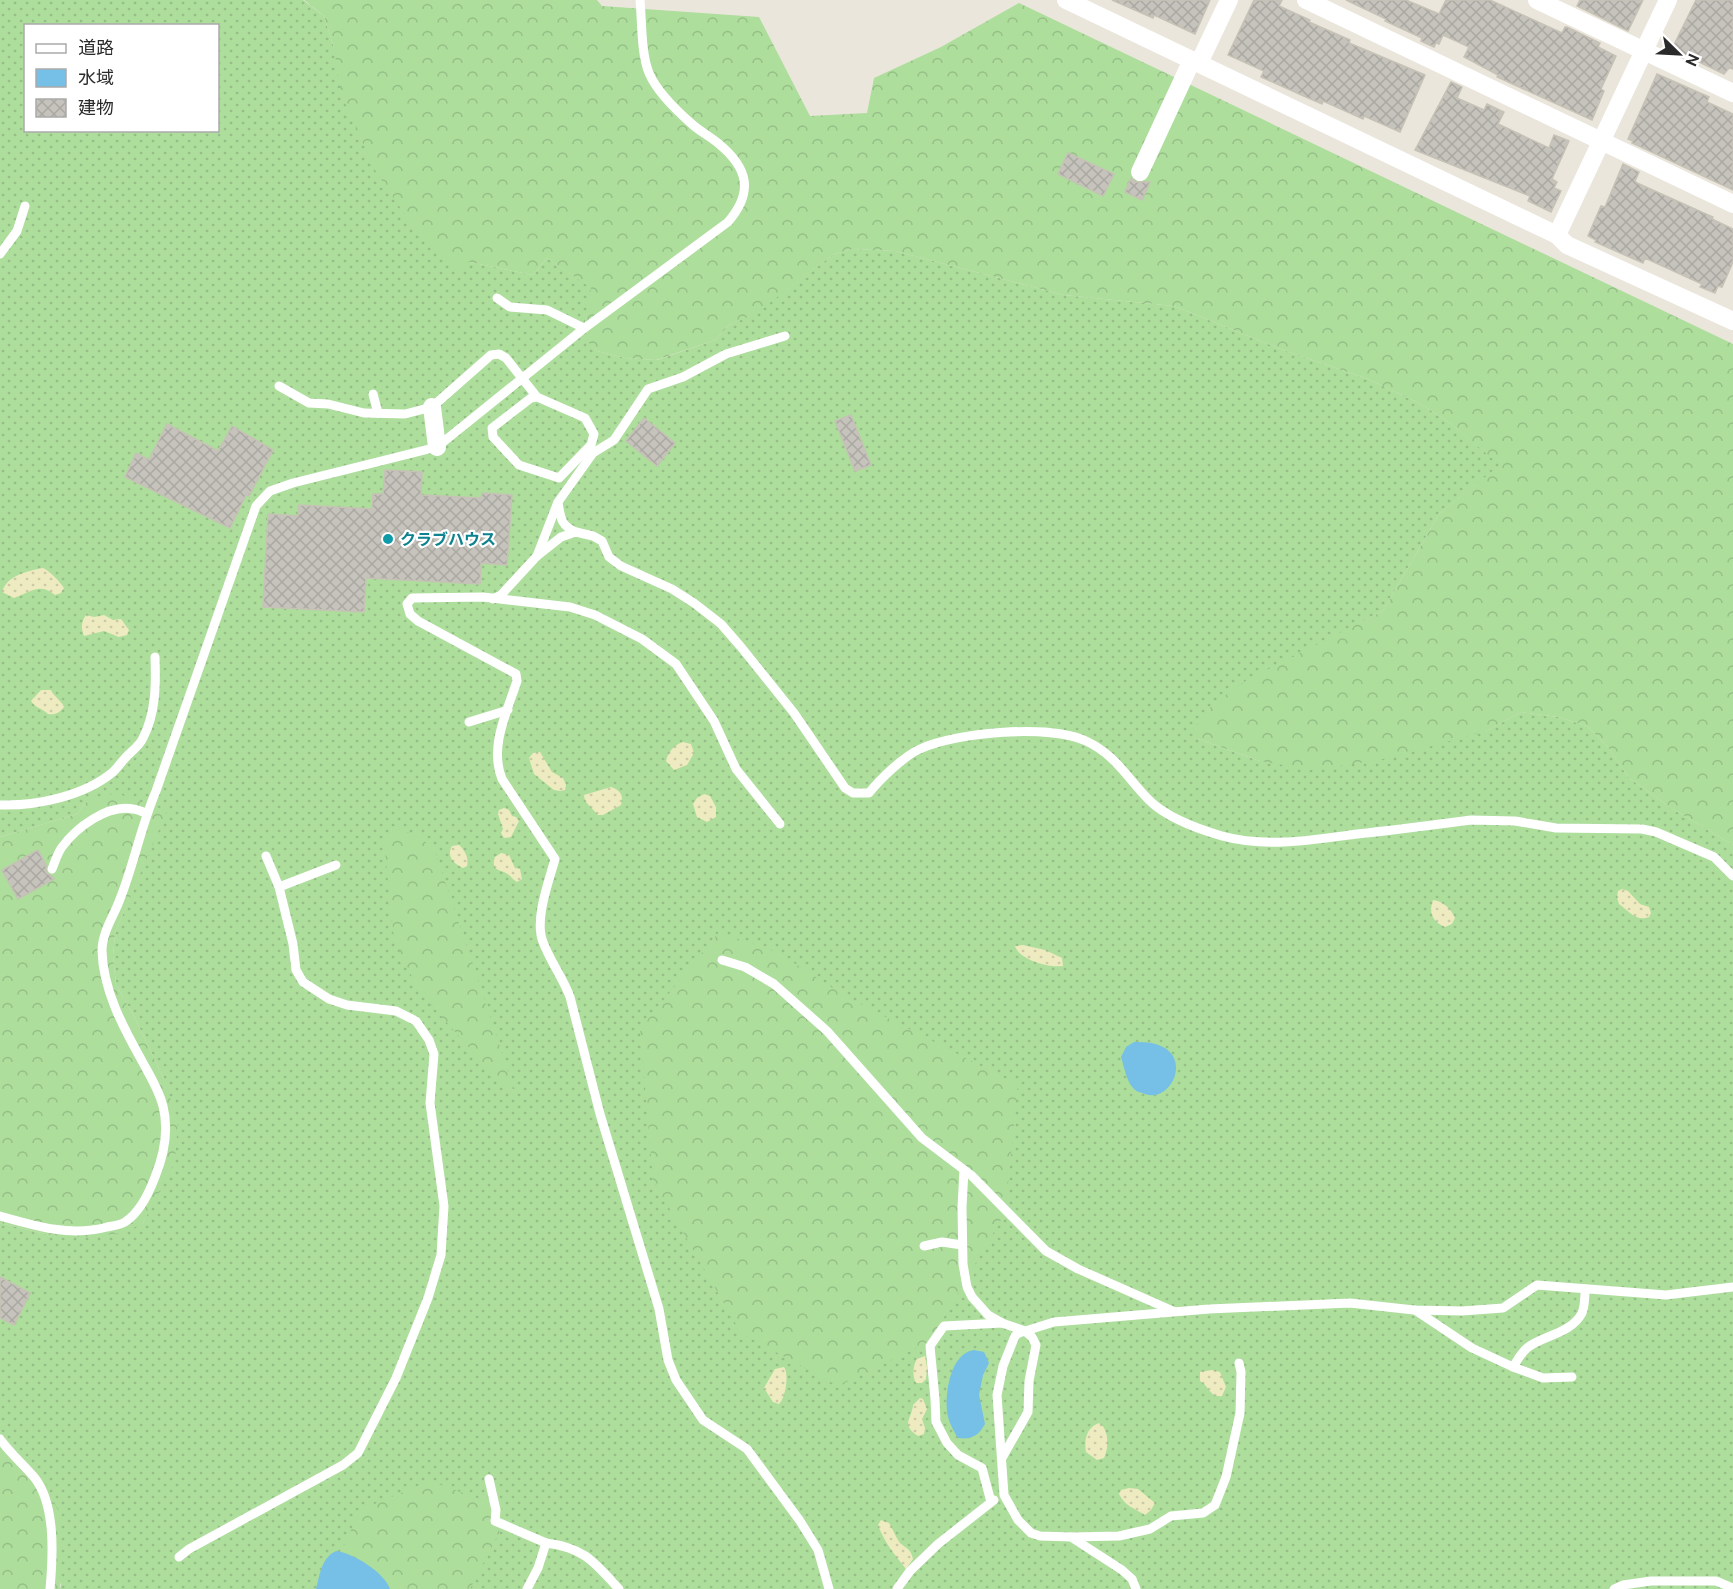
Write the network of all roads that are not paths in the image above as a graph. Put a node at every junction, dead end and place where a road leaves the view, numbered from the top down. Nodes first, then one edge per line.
1 (640, 0) edge
2 (1066, 0) edge
3 (1228, 0) edge
4 (1305, 0) edge
5 (1538, 0) edge
6 (1668, 0) edge
7 (1644, 51) junction
8 (1195, 62) junction
9 (1733, 93) edge
10 (1602, 141) junction
11 (1140, 172) dead end
12 (1733, 204) edge
13 (25, 206) dead end
14 (1557, 235) junction
15 (0, 254) edge
16 (497, 298) dead end
17 (1733, 321) edge
18 (584, 328) junction
19 (785, 336) dead end
20 (279, 386) dead end
21 (534, 393) junction
22 (373, 394) dead end
23 (432, 407) junction
24 (378, 413) junction
25 (437, 447) junction
26 (558, 502) junction
27 (576, 532) junction
28 (537, 556) junction
29 (493, 599) junction
30 (155, 657) dead end
31 (508, 710) junction
32 (470, 722) dead end
33 (0, 805) edge
34 (146, 813) junction
35 (780, 824) dead end
36 (266, 856) dead end
37 (336, 865) dead end
38 (52, 869) dead end
39 (1733, 876) edge
40 (279, 887) junction
41 (723, 960) dead end
42 (964, 1170) junction
43 (0, 1216) edge
44 (962, 1245) junction
45 (924, 1246) dead end
46 (1733, 1287) edge
47 (1586, 1289) junction
48 (1414, 1310) junction
49 (1175, 1312) junction
50 (1002, 1323) junction
51 (1025, 1330) junction
52 (1239, 1363) dead end
53 (1513, 1367) junction
54 (1572, 1377) dead end
55 (0, 1439) edge
56 (1001, 1460) junction
57 (489, 1479) dead end
58 (1004, 1495) junction
59 (991, 1502) junction
60 (1071, 1537) junction
61 (546, 1543) junction
62 (179, 1557) dead end
63 (1733, 1588) edge
64 (50, 1589) edge
65 (527, 1589) edge
66 (619, 1589) edge
67 (829, 1589) edge
68 (897, 1589) edge
69 (1136, 1589) edge
70 (1614, 1589) edge

1 - 18 lane
2 - 8 street
3 - 8 street
4 - 10 street
5 - 7 street
6 - 7 street
7 - 9 street
7 - 10 street
8 - 11 street
8 - 14 street
10 - 12 street
10 - 14 street
13 - 15 lane
14 - 17 street
16 - 18 lane
18 - 25 lane
19 - 26 lane
20 - 24 lane
21 - 21 lane
21 - 23 lane
22 - 24 lane
23 - 24 lane
23 - 25 street
25 - 34 lane
26 - 27 lane
26 - 28 lane
27 - 28 lane
27 - 39 lane
28 - 29 lane
29 - 31 lane
29 - 35 lane
30 - 33 lane
31 - 32 lane
31 - 67 lane
34 - 38 lane
34 - 43 lane
36 - 40 lane
37 - 40 lane
40 - 62 lane
41 - 42 lane
42 - 44 lane
42 - 49 lane
44 - 45 lane
44 - 50 lane
46 - 47 lane
47 - 48 lane
47 - 53 lane
48 - 49 lane
48 - 53 lane
49 - 51 lane
50 - 51 lane
50 - 59 lane
51 - 56 lane
51 - 56 lane
52 - 60 lane
53 - 54 lane
55 - 64 lane
56 - 58 lane
57 - 61 lane
58 - 59 lane
58 - 60 lane
59 - 68 lane
60 - 69 lane
61 - 65 lane
61 - 66 lane
63 - 70 lane

